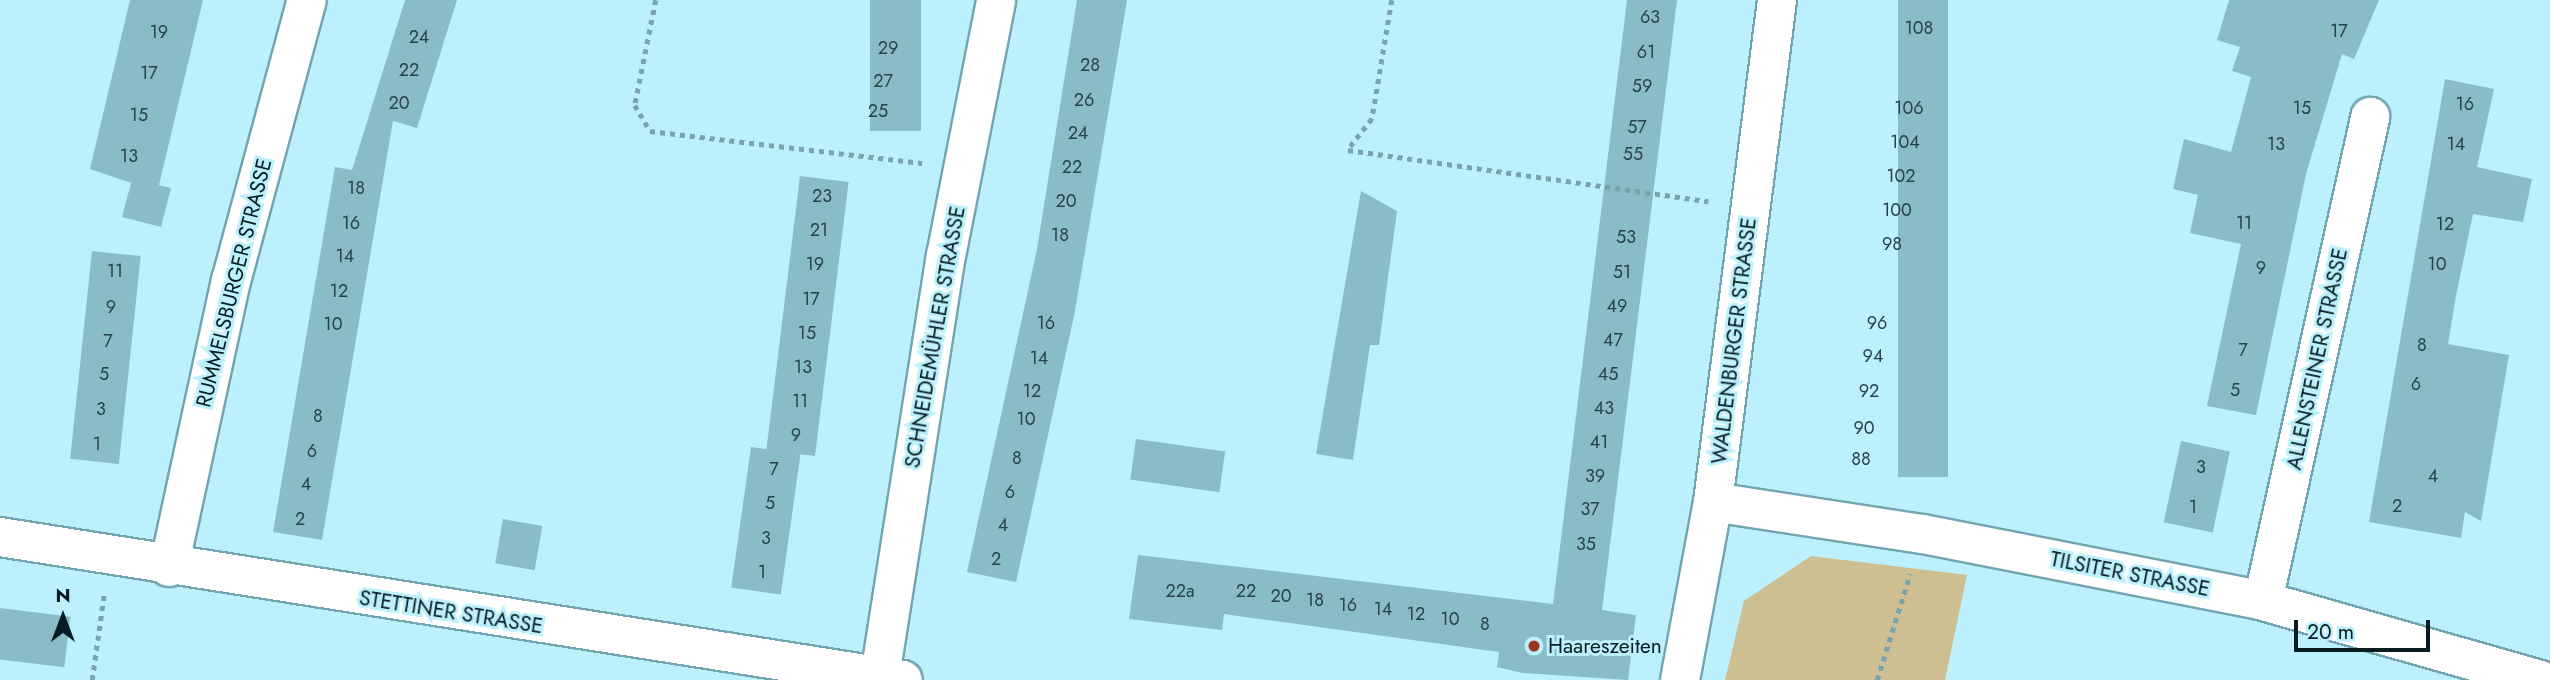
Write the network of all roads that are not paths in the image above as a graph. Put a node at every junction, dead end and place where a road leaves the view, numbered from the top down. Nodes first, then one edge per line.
1 (307, 0) edge
2 (996, 0) edge
3 (1777, 0) edge
4 (2370, 117) dead end
5 (1713, 502) junction
6 (0, 537) edge
7 (169, 567) junction
8 (2263, 601) junction
9 (891, 678) edge
10 (1680, 680) edge
11 (2540, 680) edge

1 - 7 street, RUMMELSBURGER STRASSE
2 - 9 street, SCHNEIDEMÜHLER STRASSE
3 - 5 street, WALDENBURGER STRASSE
4 - 8 street, ALLENSTEINER STRASSE
5 - 8 street, TILSITER STRASSE
5 - 10 street, WALDENBURGER STRASSE
6 - 7 street, STETTINER STRASSE
7 - 9 street, STETTINER STRASSE
8 - 11 street, TILSITER STRASSE

